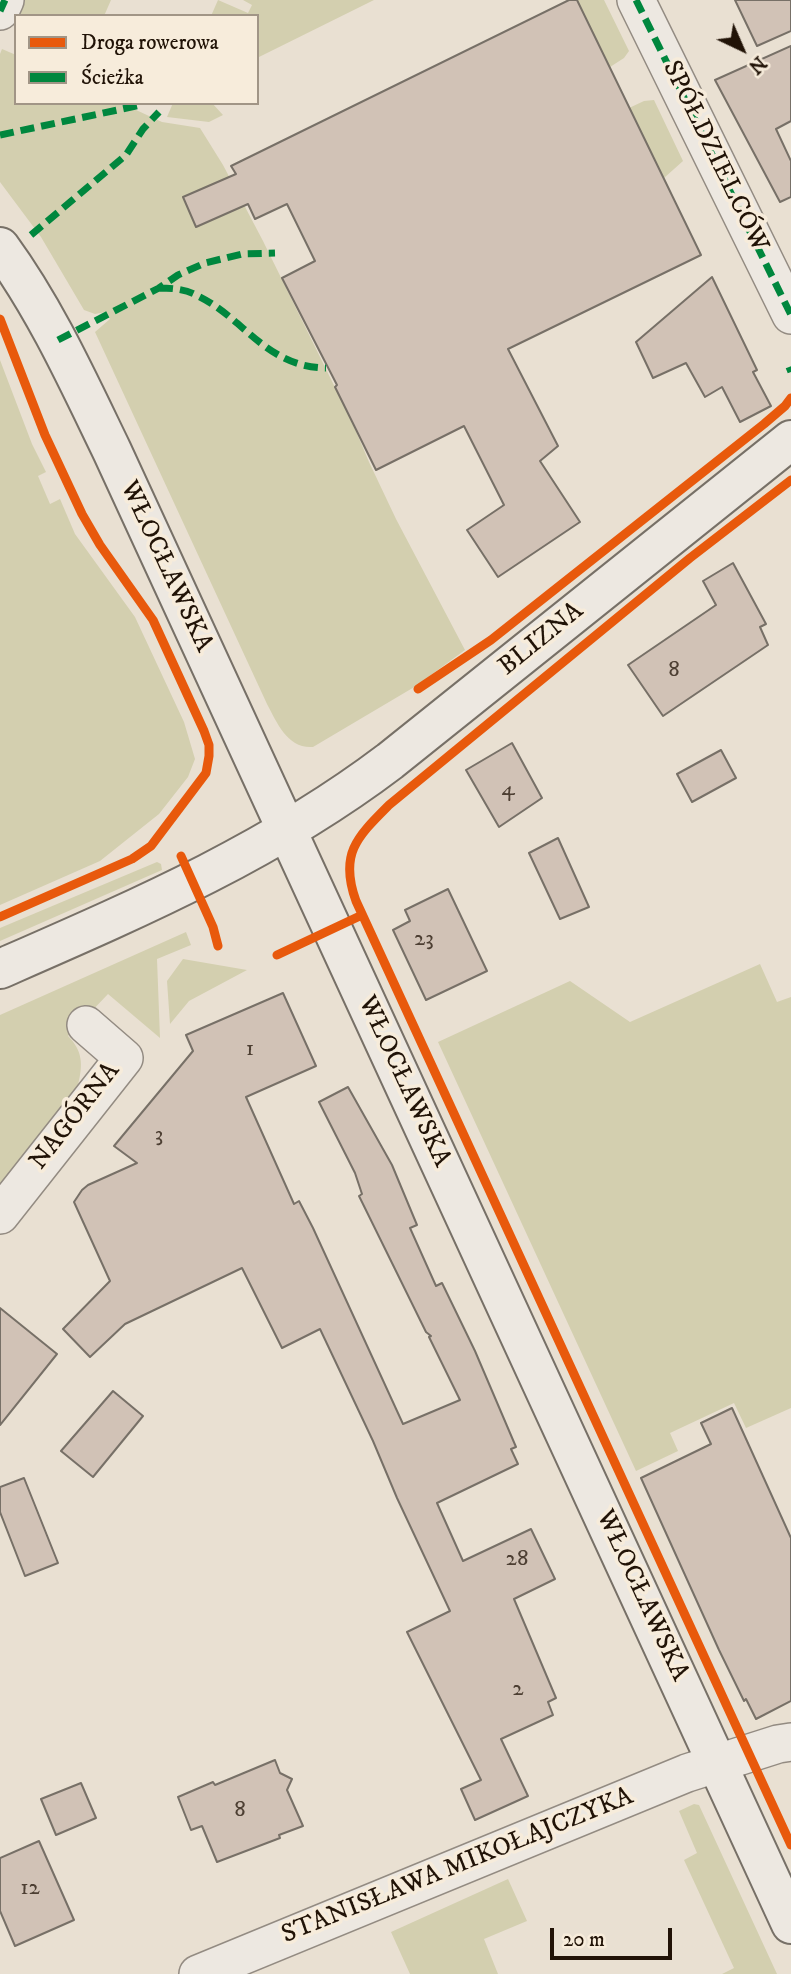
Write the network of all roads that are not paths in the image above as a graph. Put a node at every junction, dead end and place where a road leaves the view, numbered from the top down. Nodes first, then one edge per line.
1 (5, 0) edge
2 (636, 0) edge
3 (0, 11) edge
4 (0, 247) edge
5 (791, 315) edge
6 (791, 440) edge
7 (287, 832) junction
8 (0, 969) edge
9 (86, 1025) dead end
10 (0, 1215) edge
11 (791, 1742) edge
12 (718, 1762) junction
13 (791, 1924) edge
14 (198, 1974) edge

1 - 3 street
2 - 5 street, SPÓŁDZIELCÓW
4 - 7 street, WŁOCŁAWSKA
6 - 7 street, BLIZNA
7 - 8 street, BLIZNA
7 - 12 street, WŁOCŁAWSKA
9 - 10 street, NAGÓRNA
11 - 12 street, STANISŁAWA MIKOŁAJCZYKA
12 - 13 street, WŁOCŁAWSKA
12 - 14 street, STANISŁAWA MIKOŁAJCZYKA

